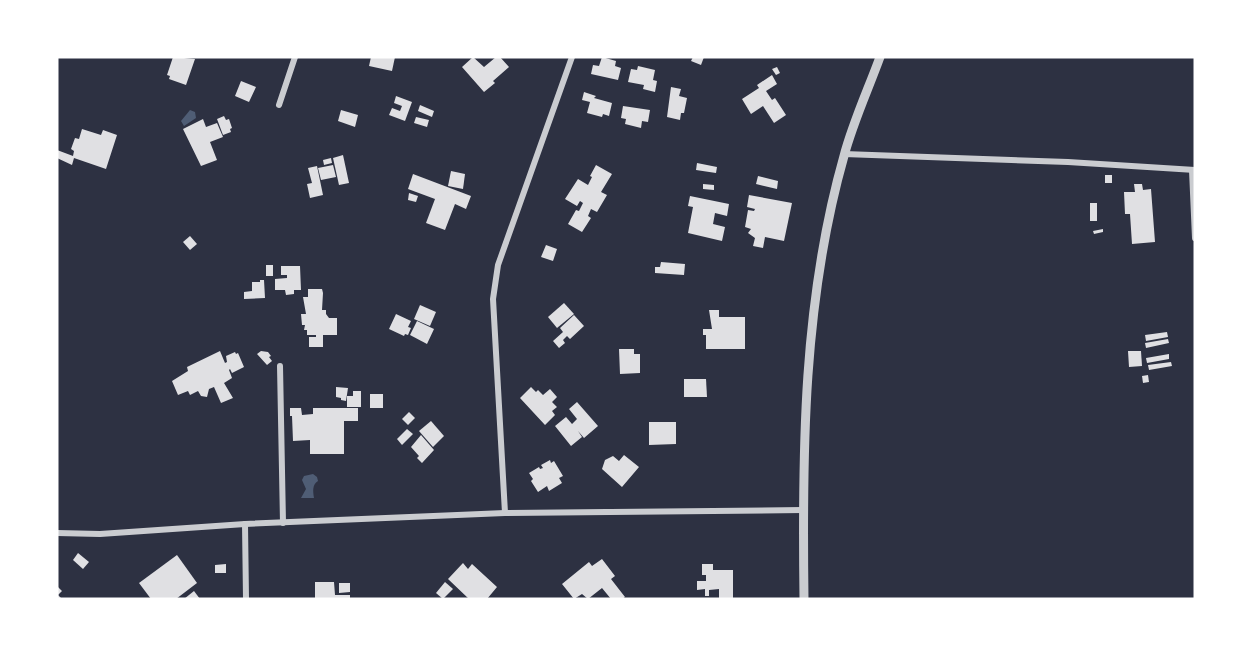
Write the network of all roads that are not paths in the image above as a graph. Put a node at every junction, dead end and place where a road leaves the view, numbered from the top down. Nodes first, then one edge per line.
1 (295, 57) edge
2 (572, 57) edge
3 (880, 57) edge
4 (279, 105) dead end
5 (844, 154) junction
6 (1194, 170) edge
7 (1195, 238) edge
8 (280, 366) dead end
9 (803, 510) junction
10 (505, 513) junction
11 (283, 523) junction
12 (245, 524) junction
13 (57, 533) edge
14 (246, 599) edge
15 (804, 599) edge

1 - 4 street
2 - 10 street
3 - 5 street
5 - 6 street
5 - 9 street
6 - 7 street
8 - 11 street
9 - 10 street
9 - 15 street
10 - 11 street
11 - 12 street
12 - 13 street
12 - 14 street

